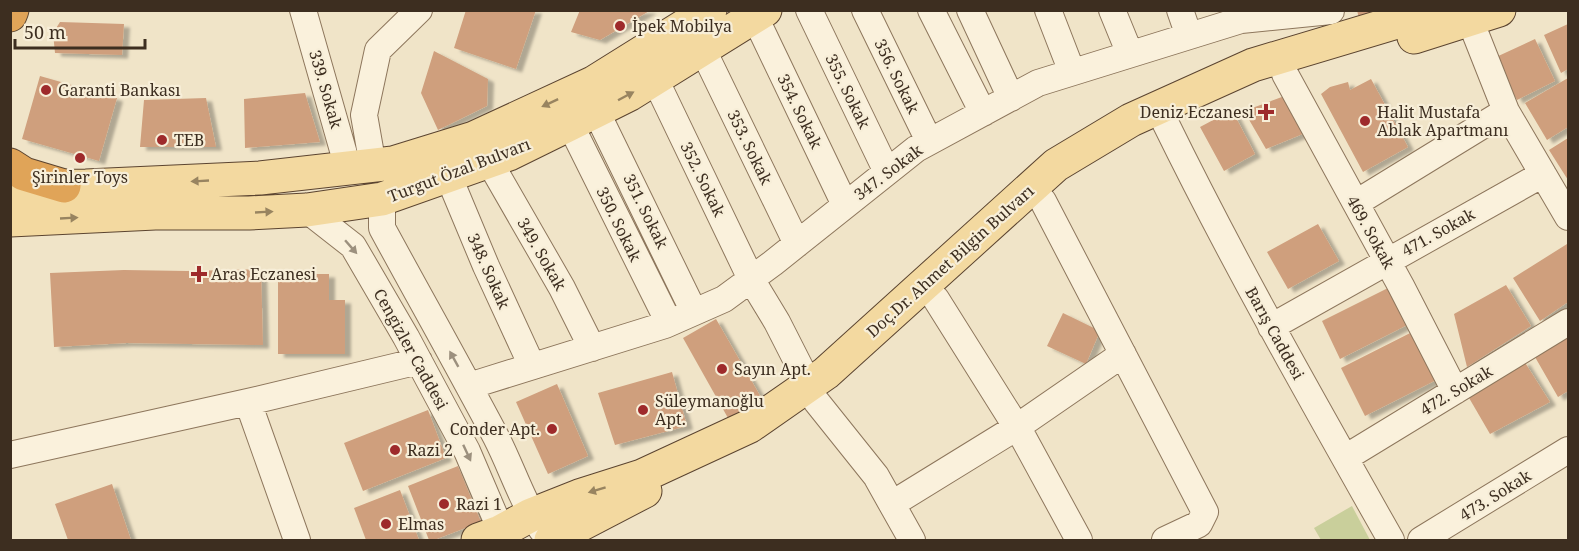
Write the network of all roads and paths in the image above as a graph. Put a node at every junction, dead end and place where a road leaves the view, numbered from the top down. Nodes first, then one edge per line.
1 (12, 10) edge
2 (303, 10) edge
3 (419, 10) edge
4 (710, 10) edge
5 (809, 10) edge
6 (865, 10) edge
7 (931, 10) edge
8 (970, 10) edge
9 (1048, 10) edge
10 (1112, 10) edge
11 (1180, 10) edge
12 (1437, 10) edge
13 (760, 14) edge
14 (10, 15) edge
15 (1239, 15) edge
16 (1484, 15) edge
17 (1333, 21) edge
18 (1189, 36) junction
19 (703, 50) junction
20 (1130, 54) junction
21 (1072, 72) junction
22 (1285, 74) junction
23 (655, 79) junction
24 (1011, 98) junction
25 (1506, 111) junction
26 (983, 113) junction
27 (583, 118) junction
28 (1165, 122) junction
29 (929, 141) junction
30 (489, 161) junction
31 (10, 165) edge
32 (361, 167) junction
33 (887, 172) junction
34 (1543, 174) junction
35 (448, 175) junction
36 (64, 186) junction
37 (10, 187) edge
38 (382, 199) junction
39 (1043, 201) junction
40 (1356, 203) junction
41 (845, 205) junction
42 (307, 210) junction
43 (1569, 217) edge
44 (10, 220) edge
45 (797, 244) junction
46 (1387, 260) junction
47 (751, 279) junction
48 (936, 299) junction
49 (694, 312) junction
50 (1569, 322) edge
51 (669, 323) junction
52 (1271, 327) junction
53 (591, 348) junction
54 (1123, 354) junction
55 (419, 362) junction
56 (532, 366) junction
57 (469, 386) junction
58 (1455, 391) junction
59 (812, 393) junction
60 (248, 402) junction
61 (1017, 427) junction
62 (1569, 450) edge
63 (10, 455) edge
64 (1345, 458) junction
65 (892, 504) junction
66 (544, 532) edge
67 (494, 538) edge
68 (297, 540) edge
69 (912, 540) edge
70 (1079, 540) edge
71 (1165, 540) edge
72 (1391, 540) edge
73 (1421, 540) edge

1 - 14 highway
2 - 32 street, 339. Sokak
3 - 32 street
4 -> 32 main road, Turgut Özal Bulvarı
5 - 33 street, 355. Sokak
6 - 29 street, 356. Sokak
7 - 26 street
8 - 24 street
9 - 21 street
10 - 20 street
11 - 18 street
12 - 17 main road, Doç.Dr. Ahmet Bilgin Bulvarı
13 - 19 main road, Turgut Özal Bulvarı
13 - 41 street, 354. Sokak
15 - 17 street, 347. Sokak
15 - 18 street, 347. Sokak
16 - 22 main road, Doç.Dr. Ahmet Bilgin Bulvarı
16 - 25 street
17 - 59 main road, Doç.Dr. Ahmet Bilgin Bulvarı
18 - 20 street, 347. Sokak
19 - 23 main road, Turgut Özal Bulvarı
19 - 45 street, 353. Sokak
20 - 21 street, 347. Sokak
21 - 24 street, 347. Sokak
22 - 28 main road, Doç.Dr. Ahmet Bilgin Bulvarı
22 - 40 street, 469. Sokak
27 -> 23 main road, Turgut Özal Bulvarı
23 - 47 street, 352. Sokak
24 - 26 street, 347. Sokak
25 - 34 street
25 - 40 street
26 - 29 street, 347. Sokak
27 - 30 main road, Turgut Özal Bulvarı
27 - 49 street, 351. Sokak
27 - 51 street, 350. Sokak
28 - 39 main road, Doç.Dr. Ahmet Bilgin Bulvarı
28 - 52 street, Barış Caddesi
29 - 33 street, 347. Sokak
30 - 35 main road, Turgut Özal Bulvarı
30 - 53 street, 349. Sokak
31 - 36 highway
32 -> 36 main road, Turgut Özal Bulvarı
33 - 41 street, 347. Sokak
34 - 43 street
34 - 46 street, 471. Sokak
35 - 38 main road, Turgut Özal Bulvarı
35 - 56 street, 348. Sokak
36 - 37 main road, Turgut Özal Bulvarı
38 - 42 main road, Turgut Özal Bulvarı
57 -> 38 street, Cengizler Caddesi
39 - 48 main road, Doç.Dr. Ahmet Bilgin Bulvarı
39 - 54 street
40 - 46 street, 469. Sokak
41 - 45 street, 347. Sokak
44 -> 42 main road, Turgut Özal Bulvarı
42 -> 55 street, Cengizler Caddesi
45 - 47 street, 347. Sokak
46 - 52 street, 471. Sokak
46 - 58 street, 469. Sokak
47 - 49 street, 347. Sokak
47 - 59 street, 352. Sokak
48 - 59 main road, Doç.Dr. Ahmet Bilgin Bulvarı
48 - 61 street
49 - 51 street, 347. Sokak
50 - 58 street, 472. Sokak
51 - 53 street, 347. Sokak
52 - 64 street, Barış Caddesi
53 - 56 street, 347. Sokak
54 - 61 street
54 - 71 street
55 - 60 street
55 -> 67 street, Cengizler Caddesi
56 - 57 street, 347. Sokak
57 - 66 street, Cengizler Caddesi
58 - 64 street, 472. Sokak
59 - 65 street, 352. Sokak
59 - 66 main road, Doç.Dr. Ahmet Bilgin Bulvarı
60 - 63 street
60 - 68 street
61 - 65 street
61 - 70 street
62 - 73 street, 473. Sokak
64 - 72 street, Barış Caddesi
65 - 69 street, 352. Sokak
66 - 67 main road, Doç.Dr. Ahmet Bilgin Bulvarı

